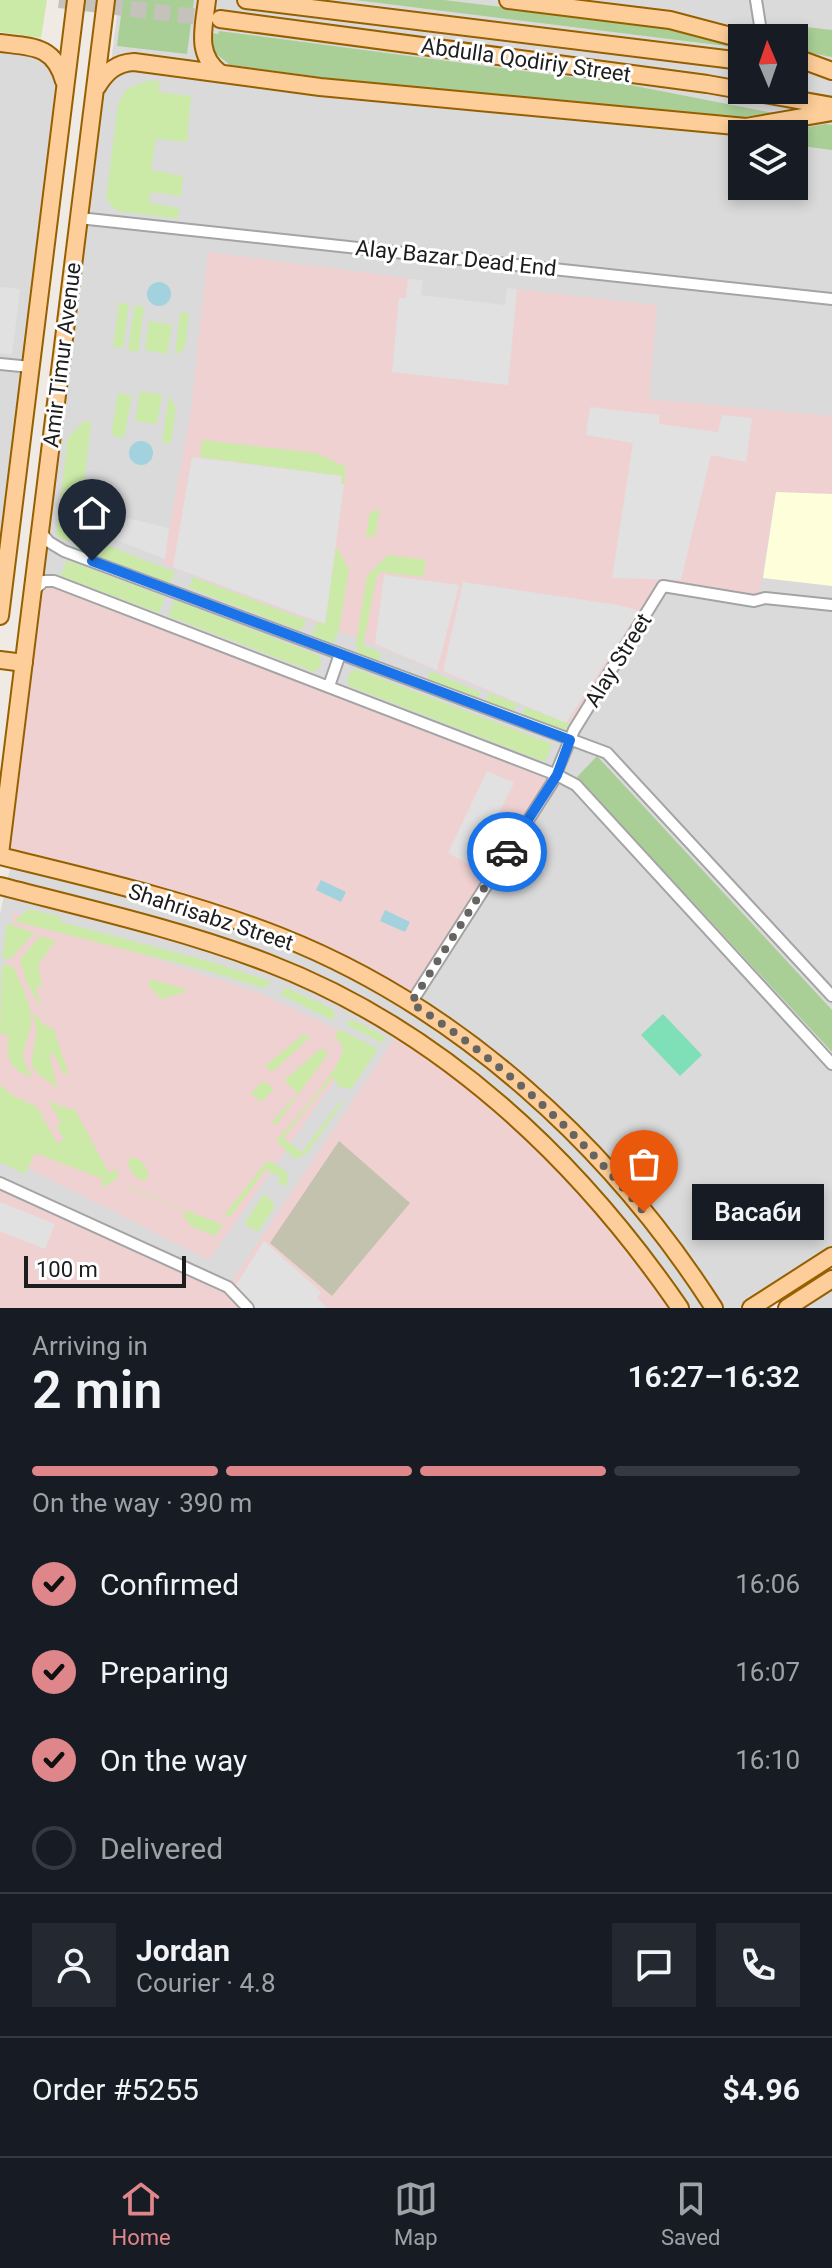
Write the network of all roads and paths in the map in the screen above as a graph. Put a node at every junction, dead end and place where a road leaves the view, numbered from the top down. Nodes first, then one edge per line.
1 (76, 0) edge
2 (106, 0) edge
3 (207, 0) edge
4 (246, 0) edge
5 (508, 0) edge
6 (756, 0) edge
7 (220, 19) tunnel mouth
8 (760, 24) edge
9 (728, 35) edge
10 (0, 43) edge
11 (728, 59) edge
12 (808, 63) edge
13 (808, 70) edge
14 (220, 73) junction
15 (832, 73) edge
16 (65, 87) junction
17 (95, 91) junction
18 (832, 109) edge
19 (79, 218) junction
20 (832, 299) edge
21 (0, 364) edge
22 (31, 367) junction
23 (40, 530) junction
24 (32, 592) junction
25 (832, 605) edge
26 (0, 616) edge
27 (340, 654) junction
28 (0, 660) edge
29 (24, 663) junction
30 (329, 686) junction
31 (570, 740) junction
32 (557, 775) junction
33 (0, 855) edge
34 (0, 886) edge
35 (832, 996) edge
36 (411, 1003) junction
37 (832, 1064) edge
38 (0, 1183) edge
39 (832, 1256) edge
40 (832, 1279) edge
41 (248, 1308) edge
42 (680, 1308) edge
43 (714, 1308) edge
44 (751, 1308) edge
45 (787, 1308) edge

1 - 16 main road, Amir Timur Avenue
2 - 17 main road, Amir Timur Avenue
3 - 14 main road
4 - 11 main road, Abdulla Qodiriy Street
5 - 9 main road
6 - 8 street
7 - 18 main road, Abdulla Qodiriy Street
10 - 16 main road
12 - 15 main road
13 - 15 main road
14 - 17 main road
14 - 18 main road
16 - 22 main road, Amir Timur Avenue
17 - 19 main road, Amir Timur Avenue
19 - 20 street, Alay Bazar Dead End
19 - 23 main road, Amir Timur Avenue
21 - 22 street
22 - 26 main road, Amir Timur Avenue
23 - 24 main road, Amir Timur Avenue
23 - 27 street
24 - 29 main road, Amir Timur Avenue
24 - 30 street
25 - 31 street, Alay Street
27 - 30 street
27 - 31 street
28 - 29 main road
29 - 33 main road, Amir Timur Avenue
30 - 32 street
31 - 32 street, Alay Street
31 - 35 street
32 - 36 street, Alay Street
32 - 37 street
33 - 36 main road, Shahrisabz Street
34 - 42 main road, Shahrisabz Street
36 - 43 main road, Shahrisabz Street
38 - 41 street
39 - 44 main road
40 - 45 main road

